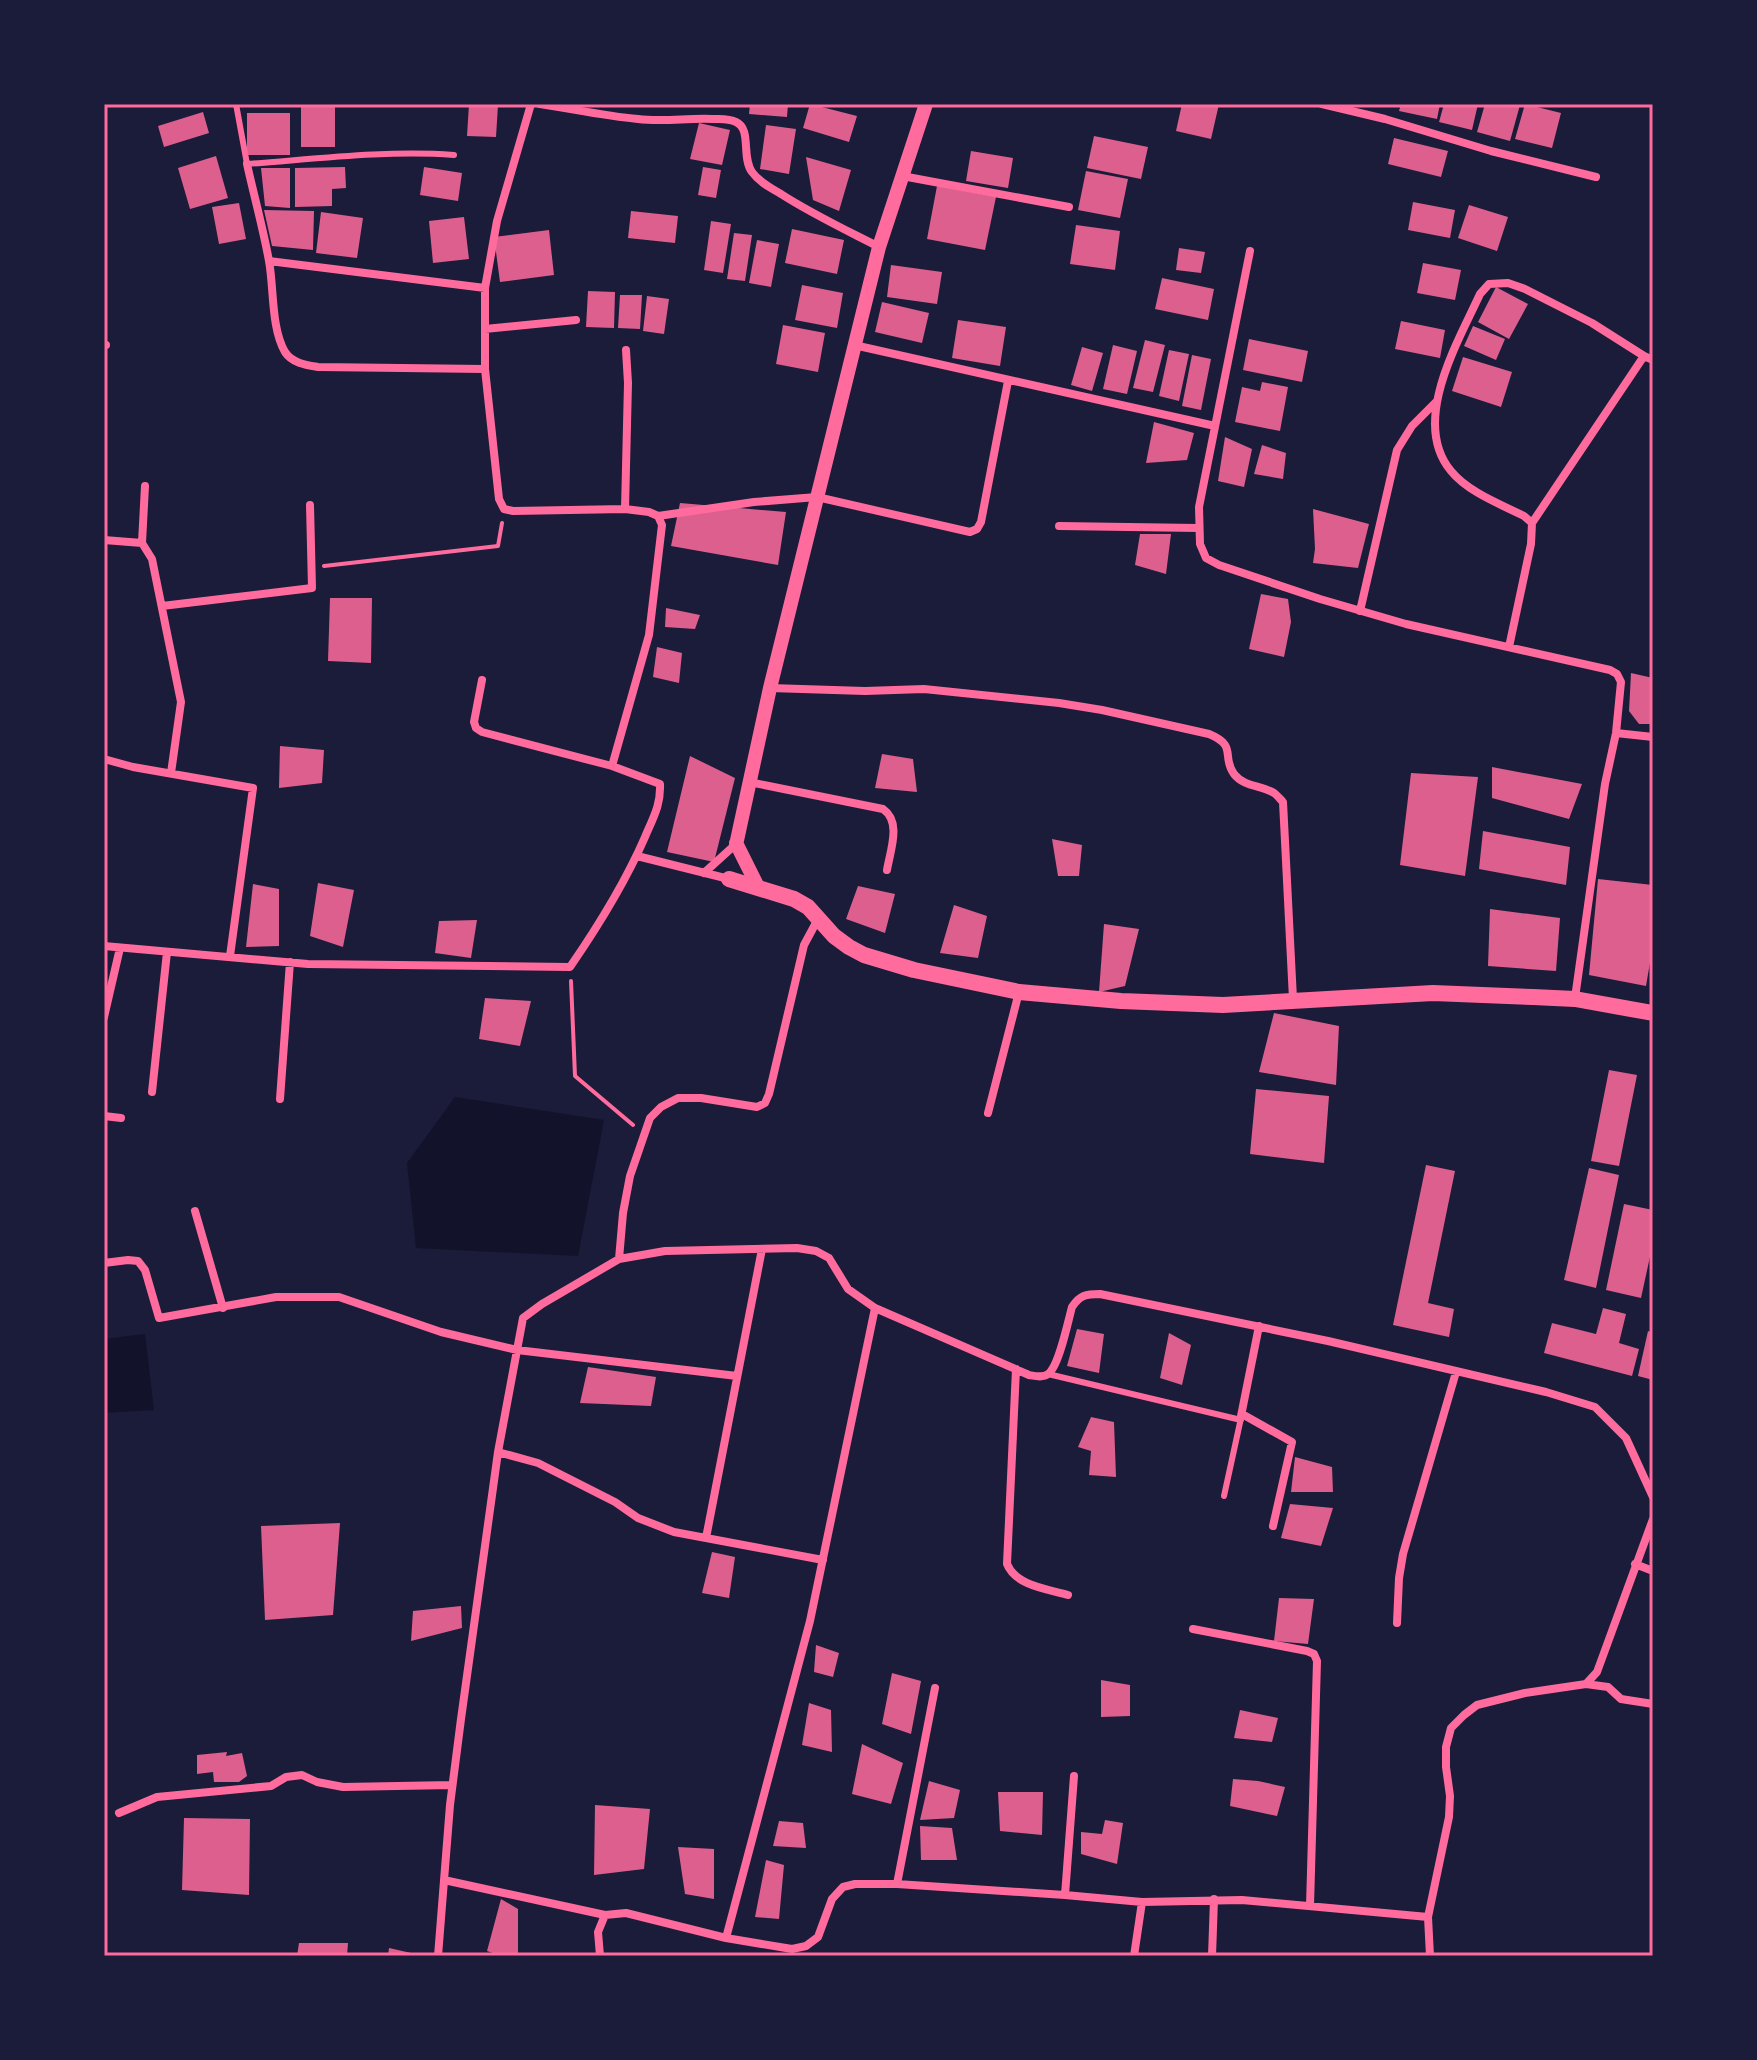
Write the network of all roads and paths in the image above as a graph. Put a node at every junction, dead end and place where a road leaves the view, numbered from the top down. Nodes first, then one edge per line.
1 (236, 104) edge
2 (531, 104) edge
3 (540, 104) edge
4 (926, 104) edge
5 (1322, 104) edge
6 (454, 155) dead end
7 (247, 164) junction
8 (902, 176) junction
9 (1596, 177) dead end
10 (1069, 207) dead end
11 (879, 247) junction
12 (1250, 251) dead end
13 (269, 261) junction
14 (485, 288) junction
15 (576, 320) dead end
16 (485, 329) junction
17 (854, 345) junction
18 (626, 350) dead end
19 (1648, 358) edge
20 (485, 369) junction
21 (1008, 381) junction
22 (1436, 402) junction
23 (1215, 426) junction
24 (145, 486) dead end
25 (817, 497) junction
26 (310, 505) dead end
27 (504, 509) junction
28 (625, 509) junction
29 (658, 516) junction
30 (1532, 523) junction
31 (1059, 526) dead end
32 (1198, 528) junction
33 (104, 540) edge
34 (142, 543) junction
35 (311, 568) junction
36 (162, 606) junction
37 (1360, 611) junction
38 (1509, 647) junction
39 (482, 680) dead end
40 (770, 688) junction
41 (1616, 733) junction
42 (1653, 737) edge
43 (104, 759) edge
44 (612, 766) junction
45 (171, 773) junction
46 (749, 782) junction
47 (736, 844) junction
48 (637, 856) junction
49 (887, 870) dead end
50 (704, 873) junction
51 (729, 879) joint
52 (758, 887) junction
53 (818, 919) junction
54 (104, 946) edge
55 (120, 948) junction
56 (167, 952) junction
57 (230, 956) junction
58 (290, 962) junction
59 (570, 967) junction
60 (1019, 992) junction
61 (1293, 999) junction
62 (1575, 999) junction
63 (1653, 1013) edge
64 (104, 1017) edge
65 (152, 1092) dead end
66 (280, 1099) dead end
67 (988, 1113) dead end
68 (104, 1116) edge
69 (121, 1118) dead end
70 (643, 1134) junction
71 (195, 1211) dead end
72 (762, 1249) junction
73 (619, 1259) junction
74 (104, 1263) edge
75 (223, 1308) junction
76 (875, 1308) junction
77 (1259, 1326) junction
78 (517, 1350) junction
79 (1016, 1369) junction
80 (1456, 1372) junction
81 (1048, 1374) junction
82 (737, 1376) junction
83 (1241, 1417) junction
84 (498, 1452) junction
85 (1224, 1496) dead end
86 (1653, 1497) edge
87 (1653, 1519) edge
88 (1273, 1526) dead end
89 (706, 1538) junction
90 (823, 1560) junction
91 (1635, 1564) junction
92 (1653, 1571) edge
93 (1068, 1595) dead end
94 (1397, 1623) dead end
95 (1193, 1629) dead end
96 (1586, 1684) junction
97 (935, 1688) dead end
98 (1653, 1704) edge
99 (1074, 1776) dead end
100 (452, 1785) junction
101 (119, 1813) dead end
102 (444, 1880) junction
103 (897, 1884) junction
104 (1065, 1895) junction
105 (1214, 1899) junction
106 (1142, 1902) junction
107 (1310, 1906) junction
108 (605, 1915) junction
109 (1428, 1917) junction
110 (726, 1938) junction
111 (438, 1956) edge
112 (600, 1956) edge
113 (1134, 1956) edge
114 (1212, 1956) edge
115 (1430, 1956) edge

1 - 7 lane
2 - 14 street
3 - 11 street
4 - 8 street
5 - 9 street
6 - 7 lane
7 - 13 street
8 - 10 street
8 - 11 street
11 - 17 street
12 - 23 street
13 - 14 street
13 - 20 street
14 - 16 street
15 - 16 street
16 - 20 street
17 - 21 street
17 - 25 street
18 - 28 street
19 - 22 street
19 - 30 street
20 - 27 street
21 - 23 street
21 - 25 street
22 - 30 street
22 - 37 street
23 - 32 street
24 - 34 street
25 - 29 street
25 - 40 street
26 - 35 street
27 - 28 street
27 - 35 path
28 - 29 street
29 - 44 street
30 - 38 street
31 - 32 street
32 - 37 street
33 - 34 street
34 - 36 street
35 - 36 street
36 - 45 street
37 - 38 street
38 - 41 street
39 - 44 street
40 - 46 street
40 - 61 street
41 - 42 street
41 - 62 street
43 - 45 street
44 - 48 street
45 - 57 street
46 - 47 street
46 - 49 street
47 - 50 street
47 - 52 street
48 - 50 street
48 - 59 street
50 - 51 street
51 - 52 main road
52 - 53 main road
53 - 60 main road
53 - 70 street
54 - 55 street
55 - 56 street
55 - 64 street
56 - 57 street
56 - 65 street
57 - 58 street
58 - 59 street
58 - 66 street
59 - 70 path
60 - 61 main road
60 - 67 street
61 - 62 main road
62 - 63 main road
68 - 69 street
70 - 73 street
71 - 75 street
72 - 73 street
72 - 76 street
72 - 82 street
73 - 78 street
74 - 75 street
75 - 78 street
76 - 79 street
76 - 90 street
77 - 80 street
77 - 81 street
77 - 83 street
78 - 82 street
78 - 84 street
79 - 81 street
79 - 93 street
80 - 86 street
80 - 94 street
81 - 83 lane
82 - 89 street
83 - 85 lane
83 - 88 street
84 - 89 street
84 - 100 street
87 - 91 street
89 - 90 street
90 - 110 street
91 - 92 street
91 - 96 street
95 - 107 street
96 - 98 street
96 - 109 street
97 - 103 street
99 - 104 street
100 - 101 street
100 - 102 street
102 - 108 street
102 - 111 street
103 - 104 street
103 - 110 street
104 - 106 street
105 - 106 street
105 - 107 street
105 - 114 street
106 - 113 street
107 - 109 street
108 - 110 street
108 - 112 street
109 - 115 street

